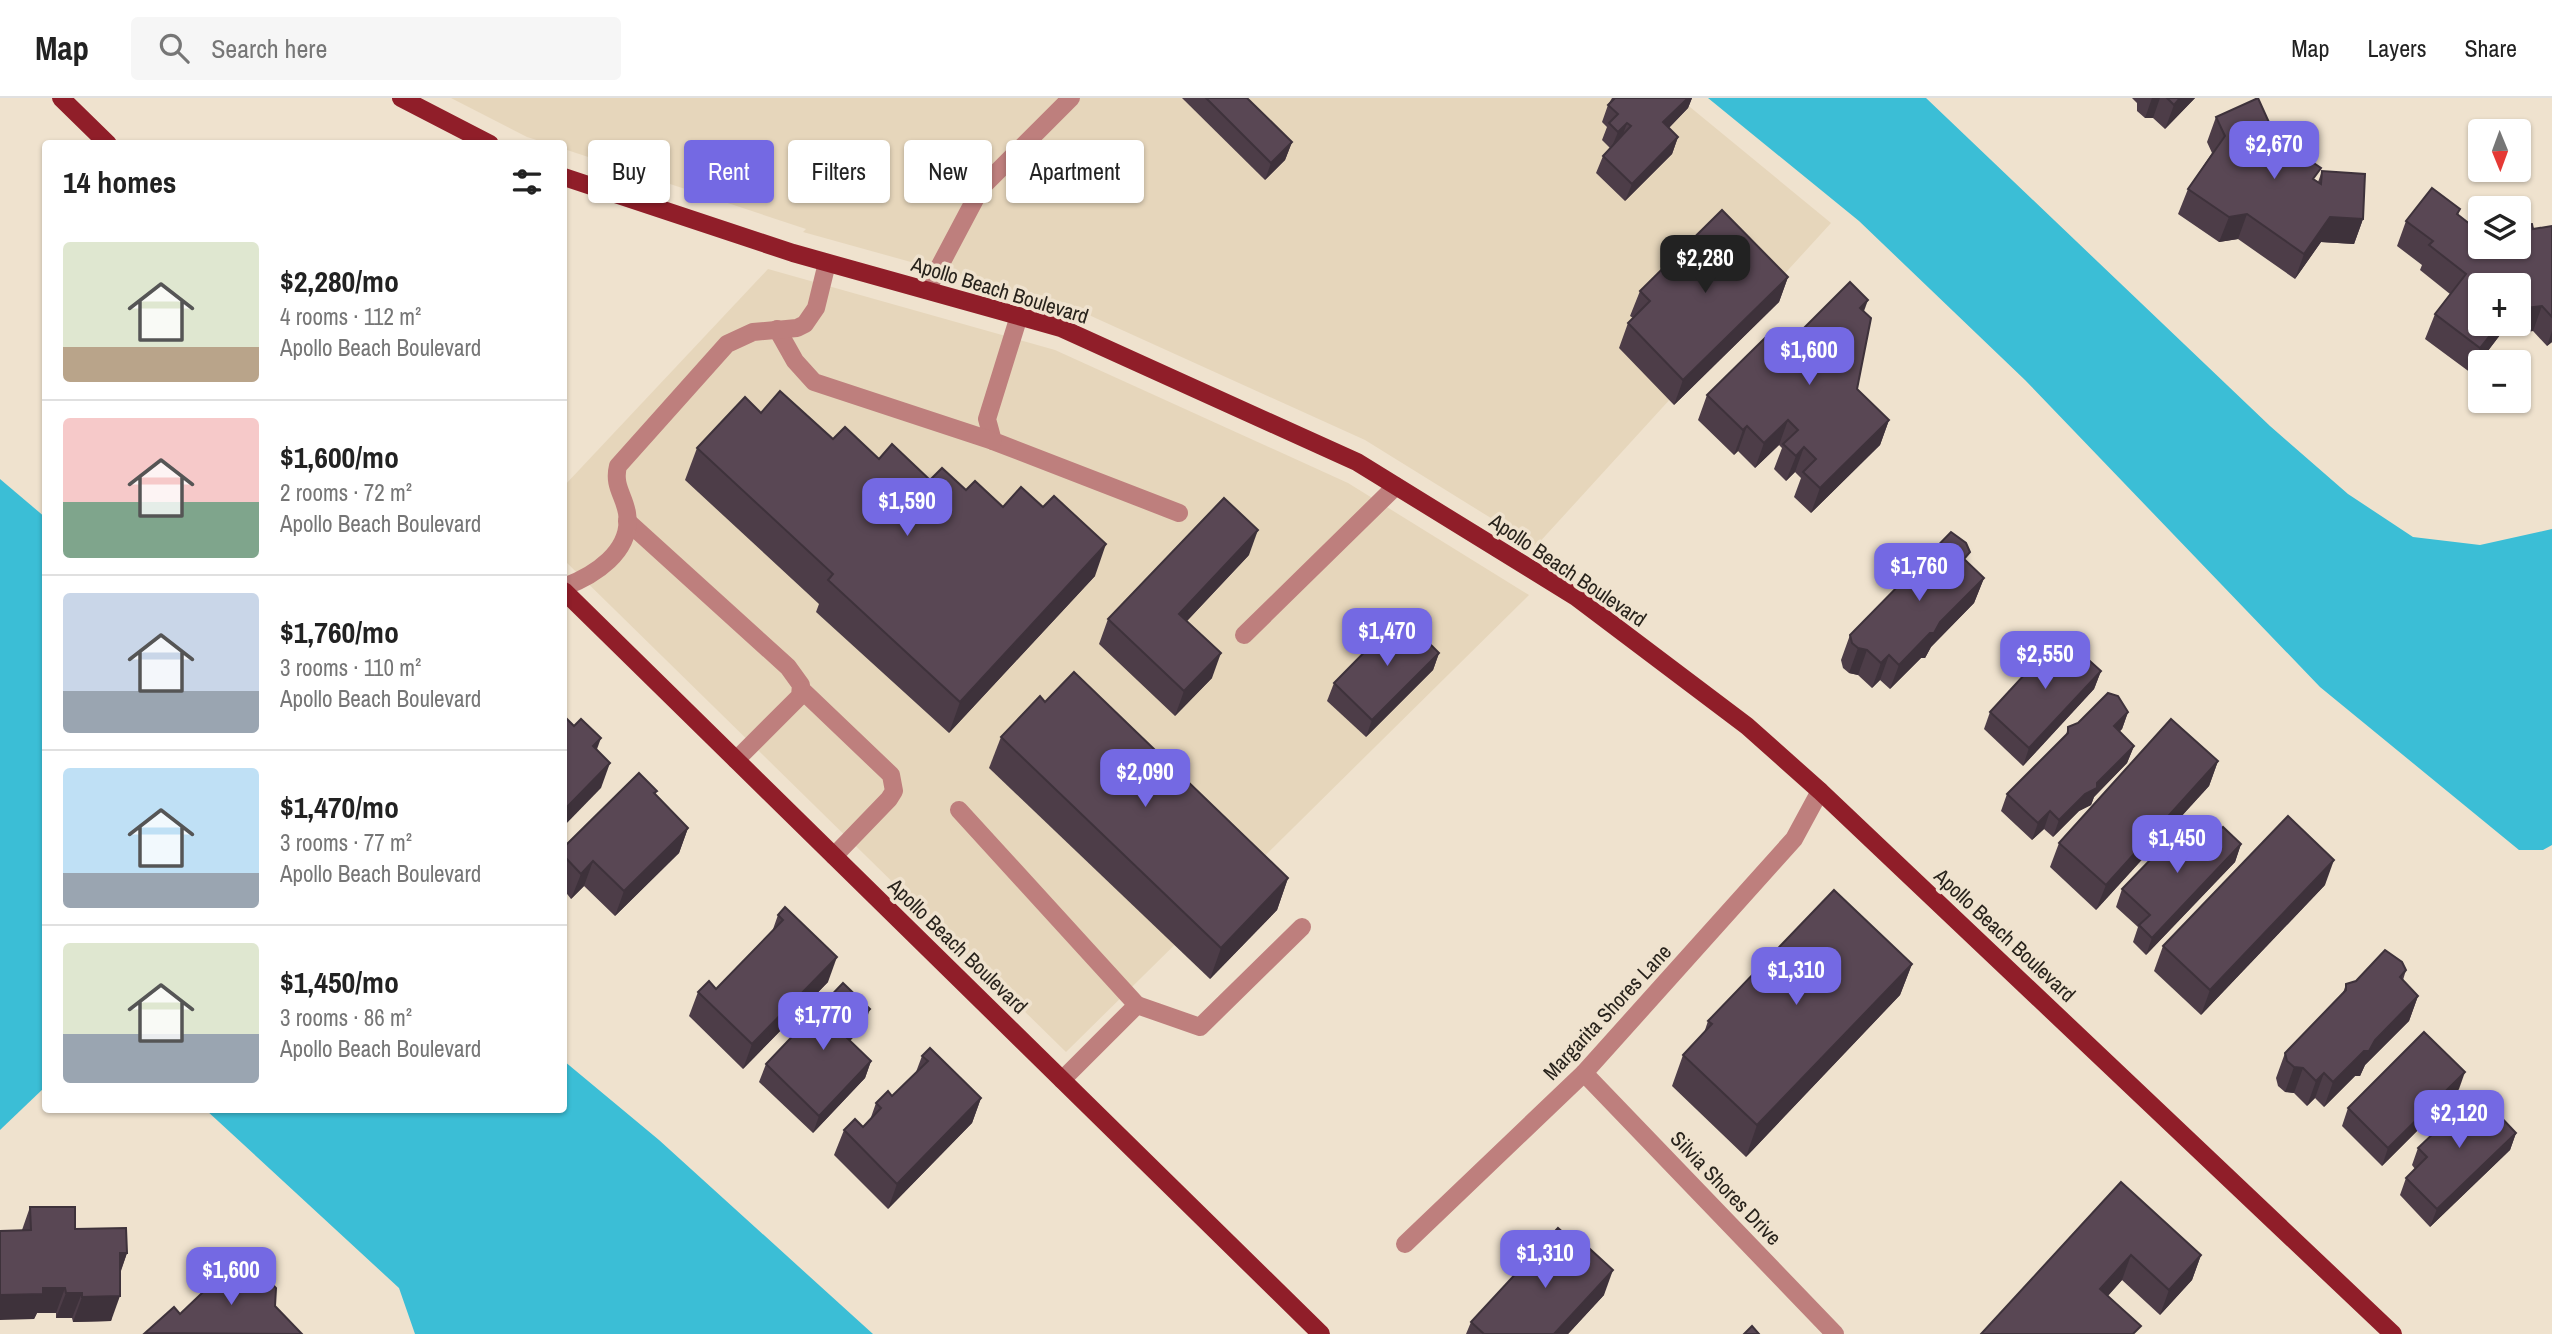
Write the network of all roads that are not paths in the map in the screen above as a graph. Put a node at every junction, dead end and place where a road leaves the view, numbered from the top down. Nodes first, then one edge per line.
1 (61, 98) edge
2 (401, 98) edge
3 (1071, 98) edge
4 (104, 140) edge
5 (482, 140) edge
6 (567, 178) edge
7 (827, 263) junction
8 (927, 290) junction
9 (1019, 316) junction
10 (776, 329) junction
11 (993, 441) junction
12 (1396, 486) junction
13 (1180, 513) dead end
14 (627, 521) junction
15 (567, 587) edge
16 (567, 592) edge
17 (1244, 635) dead end
18 (802, 690) junction
19 (736, 760) junction
20 (1821, 791) junction
21 (959, 810) dead end
22 (834, 856) junction
23 (1302, 928) dead end
24 (1137, 1005) junction
25 (1584, 1073) junction
26 (1062, 1080) junction
27 (1405, 1244) dead end
28 (1321, 1334) edge
29 (1835, 1334) edge
30 (2393, 1334) edge

1 - 4 main road
2 - 5 main road
3 - 8 street
6 - 7 main road, Apollo Beach Boulevard
7 - 8 main road, Apollo Beach Boulevard
7 - 10 street
8 - 9 main road, Apollo Beach Boulevard
9 - 11 street
9 - 12 main road, Apollo Beach Boulevard
10 - 11 street
10 - 14 street
11 - 13 street
12 - 17 street
12 - 20 main road, Apollo Beach Boulevard
14 - 15 street
14 - 18 street
16 - 19 main road, Apollo Beach Boulevard
18 - 19 street
18 - 22 street
19 - 22 main road, Apollo Beach Boulevard
20 - 25 street, Margarita Shores Lane
20 - 30 main road, Apollo Beach Boulevard
21 - 24 street
22 - 26 main road, Apollo Beach Boulevard
23 - 24 street
24 - 26 street
25 - 27 street, Margarita Shores Lane
25 - 29 street, Silvia Shores Drive
26 - 28 main road, Apollo Beach Boulevard

